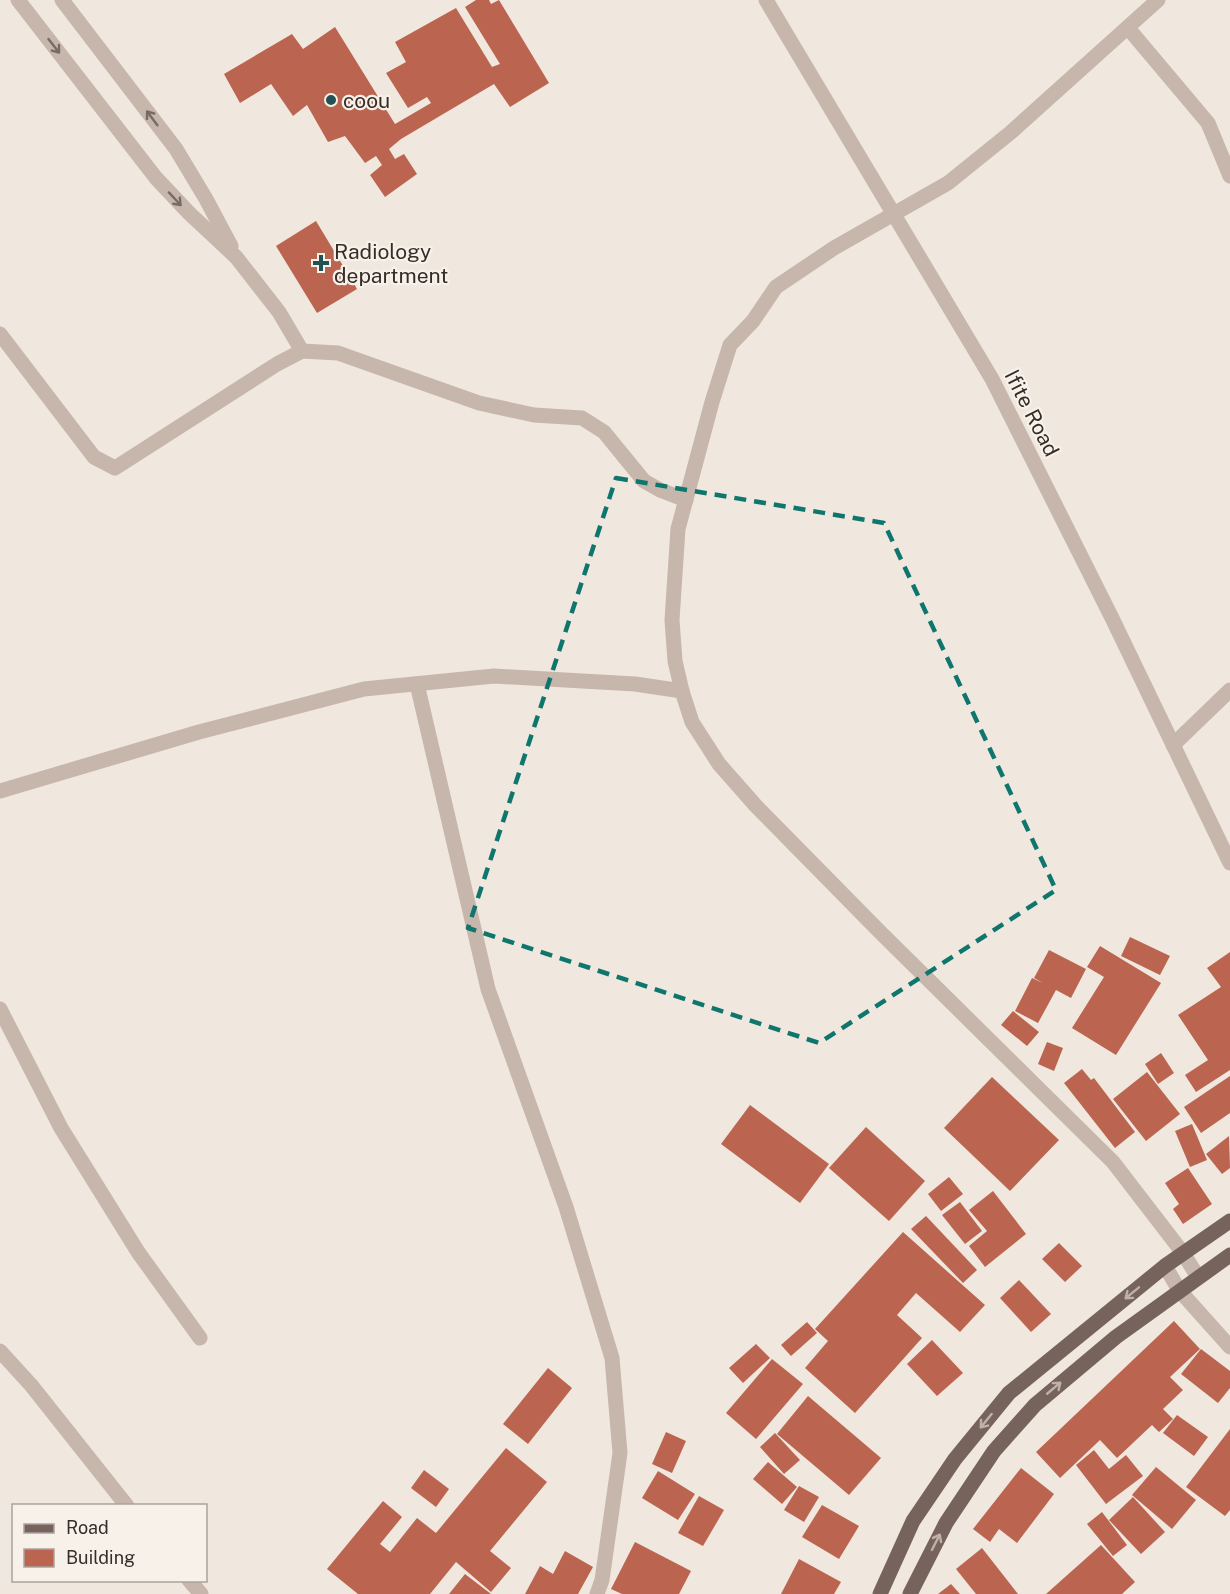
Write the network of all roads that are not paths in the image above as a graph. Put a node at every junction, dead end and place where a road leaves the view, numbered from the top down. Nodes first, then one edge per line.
1 (18, 0) edge
2 (62, 0) edge
3 (766, 0) edge
4 (1158, 0) edge
5 (1128, 28) junction
6 (1230, 176) edge
7 (894, 214) junction
8 (236, 257) junction
9 (0, 334) edge
10 (302, 351) junction
11 (686, 500) junction
12 (417, 684) junction
13 (1230, 690) edge
14 (682, 691) junction
15 (1173, 745) junction
16 (0, 791) edge
17 (1230, 862) edge
18 (0, 1009) edge
19 (1230, 1221) edge
20 (1184, 1253) junction
21 (1230, 1255) edge
22 (1165, 1266) junction
23 (1198, 1277) junction
24 (1179, 1290) junction
25 (200, 1338) dead end
26 (1230, 1347) edge
27 (0, 1351) edge
28 (125, 1504) edge
29 (190, 1582) edge
30 (201, 1594) edge
31 (597, 1594) edge
32 (880, 1594) edge
33 (910, 1594) edge

1 -> 8 street
8 -> 2 street
3 - 7 street, Ifite Road
4 - 5 street
5 - 6 street
5 - 7 street
7 - 11 street
7 - 15 street, Ifite Road
8 - 10 street
9 - 10 street
10 - 11 street
11 - 14 street
12 - 14 street
12 - 16 street
12 - 31 street
13 - 15 street
14 - 20 street
15 - 17 street, Ifite Road
18 - 25 street
19 - 20 main road
20 - 22 main road
20 - 23 street
21 - 23 main road
22 - 24 street
22 -> 32 main road
23 - 24 main road
24 - 26 street
33 -> 24 main road
27 - 28 street
29 - 30 street

